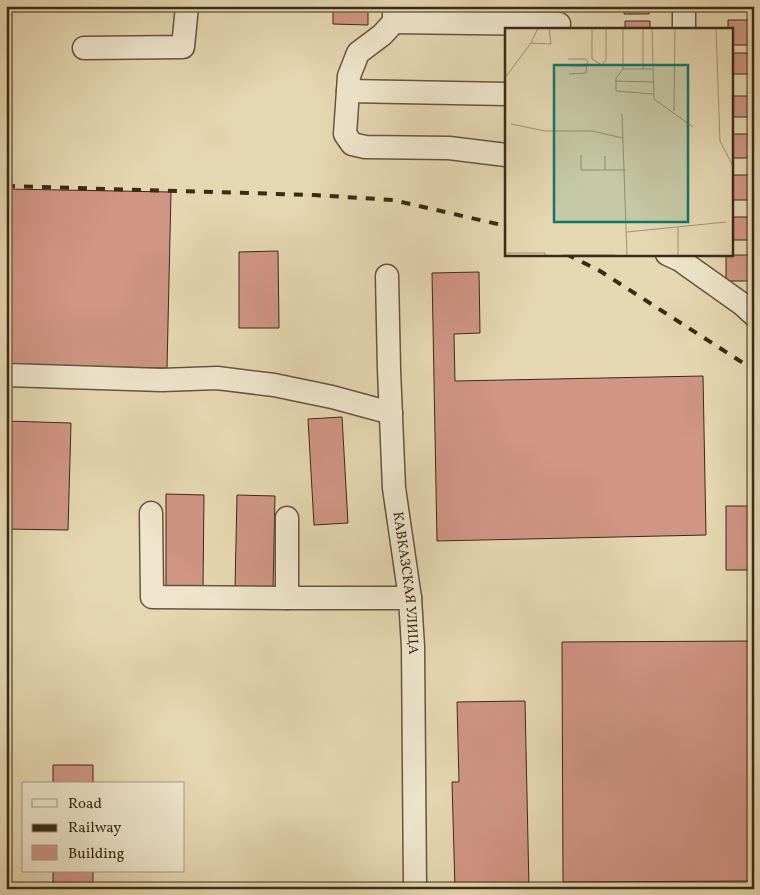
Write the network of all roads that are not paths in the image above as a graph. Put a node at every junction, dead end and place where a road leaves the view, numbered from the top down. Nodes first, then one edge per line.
1 (187, 6) edge
2 (684, 6) edge
3 (394, 14) edge
4 (507, 15) edge
5 (559, 20) edge
6 (684, 28) edge
7 (84, 48) dead end
8 (348, 90) junction
9 (505, 94) edge
10 (505, 155) edge
11 (676, 256) edge
12 (387, 276) dead end
13 (754, 315) edge
14 (6, 375) edge
15 (391, 413) junction
16 (151, 513) dead end
17 (287, 518) dead end
18 (287, 598) junction
19 (410, 598) junction
20 (415, 889) edge

1 - 7 street
2 - 6 street
3 - 4 street
3 - 8 street
4 - 5 street
8 - 9 street
8 - 10 street
11 - 13 street
12 - 15 street, КАВКАЗСКАЯ УЛИЦА
14 - 15 street
15 - 19 street, КАВКАЗСКАЯ УЛИЦА
16 - 18 street
17 - 18 street
18 - 19 street
19 - 20 street, КАВКАЗСКАЯ УЛИЦА

